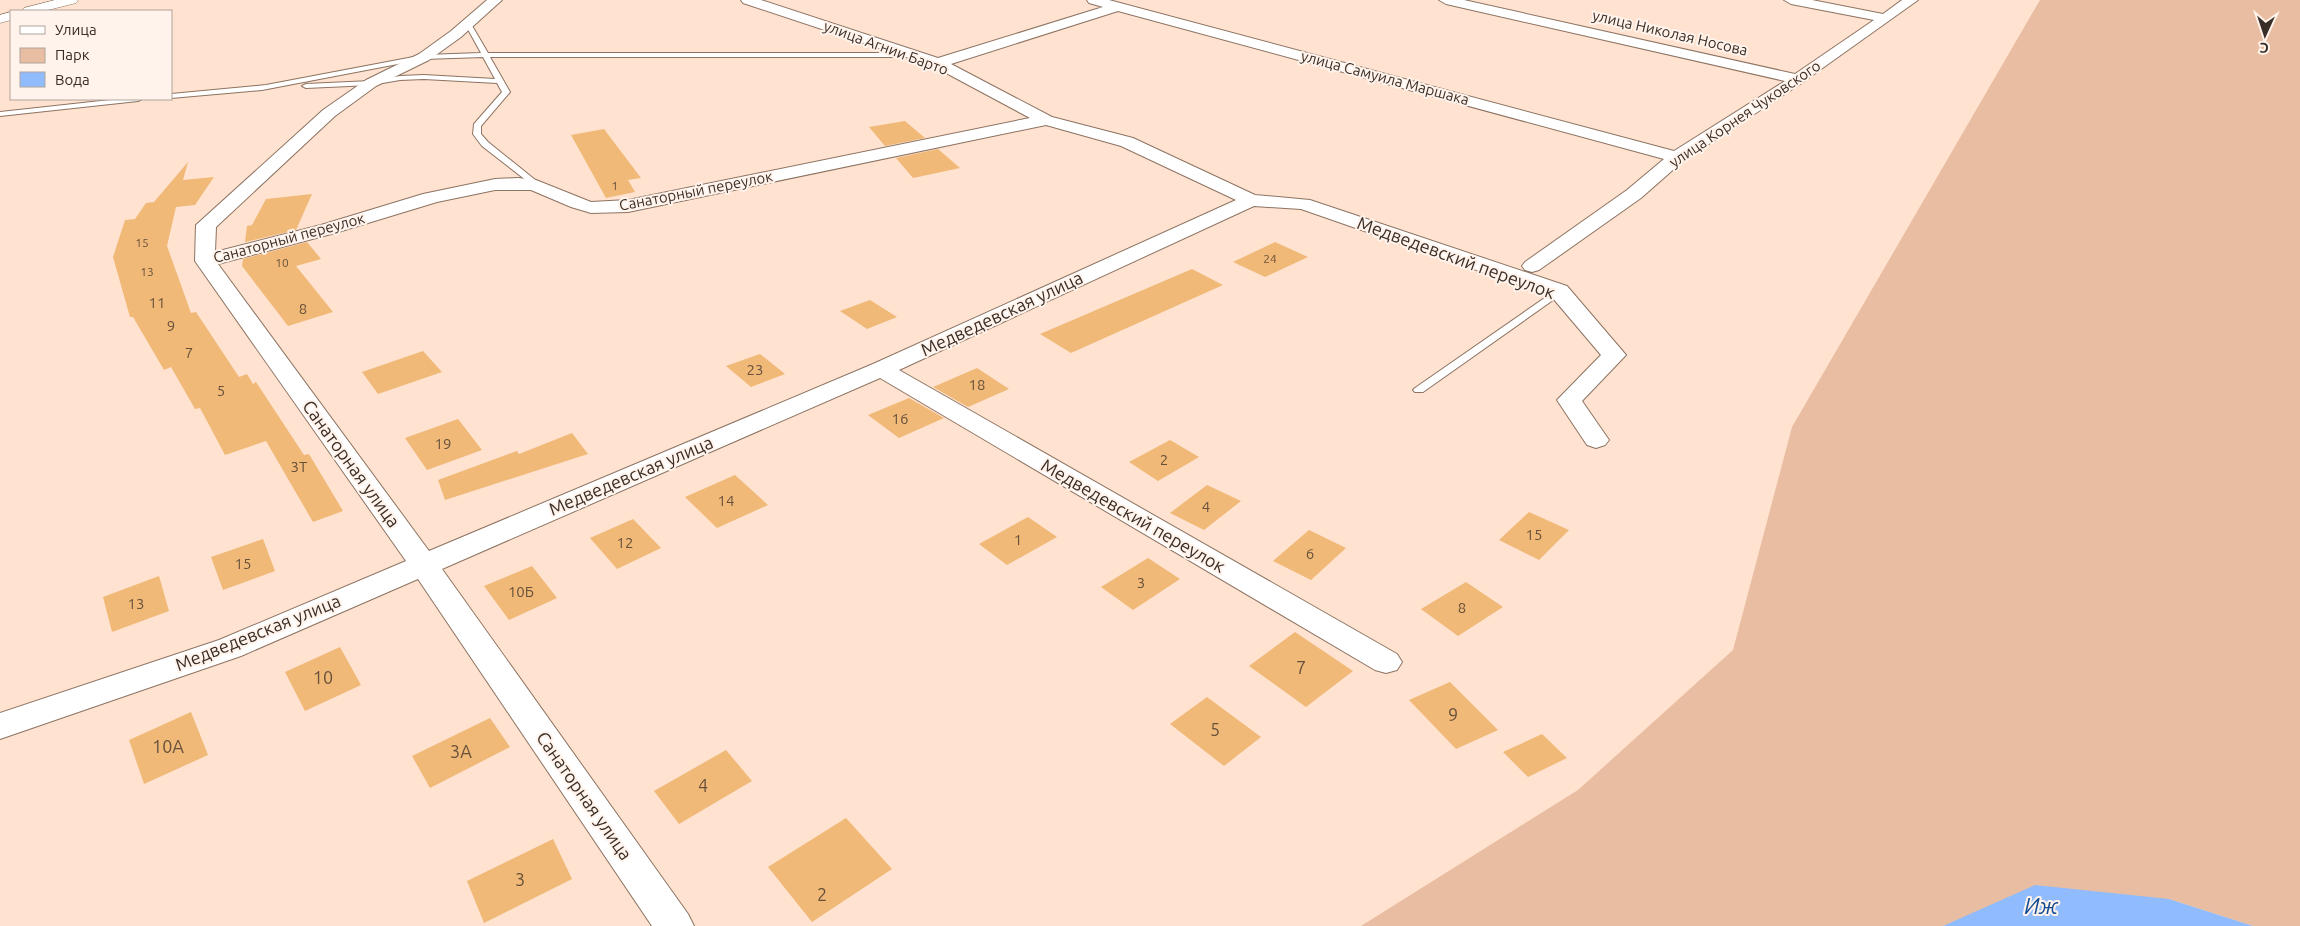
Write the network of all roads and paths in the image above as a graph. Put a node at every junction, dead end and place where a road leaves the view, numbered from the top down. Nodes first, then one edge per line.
1 (71, 0) edge
2 (495, 0) edge
3 (748, 0) edge
4 (1094, 0) edge
5 (1139, 0) edge
6 (1446, 0) edge
7 (1791, 0) edge
8 (1911, 0) edge
9 (1118, 7) junction
10 (33, 10) edge
11 (1885, 18) junction
12 (468, 24) junction
13 (485, 55) junction
14 (912, 55) junction
15 (424, 57) junction
16 (938, 63) junction
17 (1798, 79) junction
18 (499, 81) junction
19 (372, 83) junction
20 (262, 88) junction
21 (172, 96) edge
22 (129, 100) edge
23 (0, 114) edge
24 (1046, 120) junction
25 (1676, 158) junction
26 (536, 185) junction
27 (1251, 200) junction
28 (205, 261) junction
29 (1532, 266) dead end
30 (1559, 291) junction
31 (881, 369) junction
32 (1419, 390) dead end
33 (1596, 440) dead end
34 (424, 565) junction
35 (1386, 662) dead end
36 (0, 726) edge
37 (674, 926) edge

1 - 10 street
2 - 12 street
3 - 14 street, улица Агнии Барто
4 - 9 street, улица Самуила Маршака
5 - 9 street
6 - 17 street, улица Николая Носова
7 - 11 street
8 - 11 street, улица Корнея Чуковского
9 - 16 street
9 - 25 street, улица Самуила Маршака
11 - 17 street, улица Корнея Чуковского
12 - 13 lane
12 - 15 street
13 - 14 lane
13 - 15 lane
13 - 18 lane
14 - 16 street, улица Агнии Барто
15 - 19 street
15 - 20 lane
16 - 24 street, улица Агнии Барто
17 - 25 street, улица Корнея Чуковского
18 - 19 lane
18 - 26 lane
19 - 20 lane
19 - 28 street
20 - 21 lane
22 - 23 lane
24 - 26 street, Санаторный переулок
24 - 27 street
25 - 29 street, улица Корнея Чуковского
26 - 28 street, Санаторный переулок
27 - 30 street, Медведевский переулок
27 - 31 street, Медведевская улица
28 - 34 street, Санаторная улица
30 - 32 lane
30 - 33 street, Медведевский переулок
31 - 34 street, Медведевская улица
31 - 35 street, Медведевский переулок
34 - 36 street, Медведевская улица
34 - 37 street, Санаторная улица

